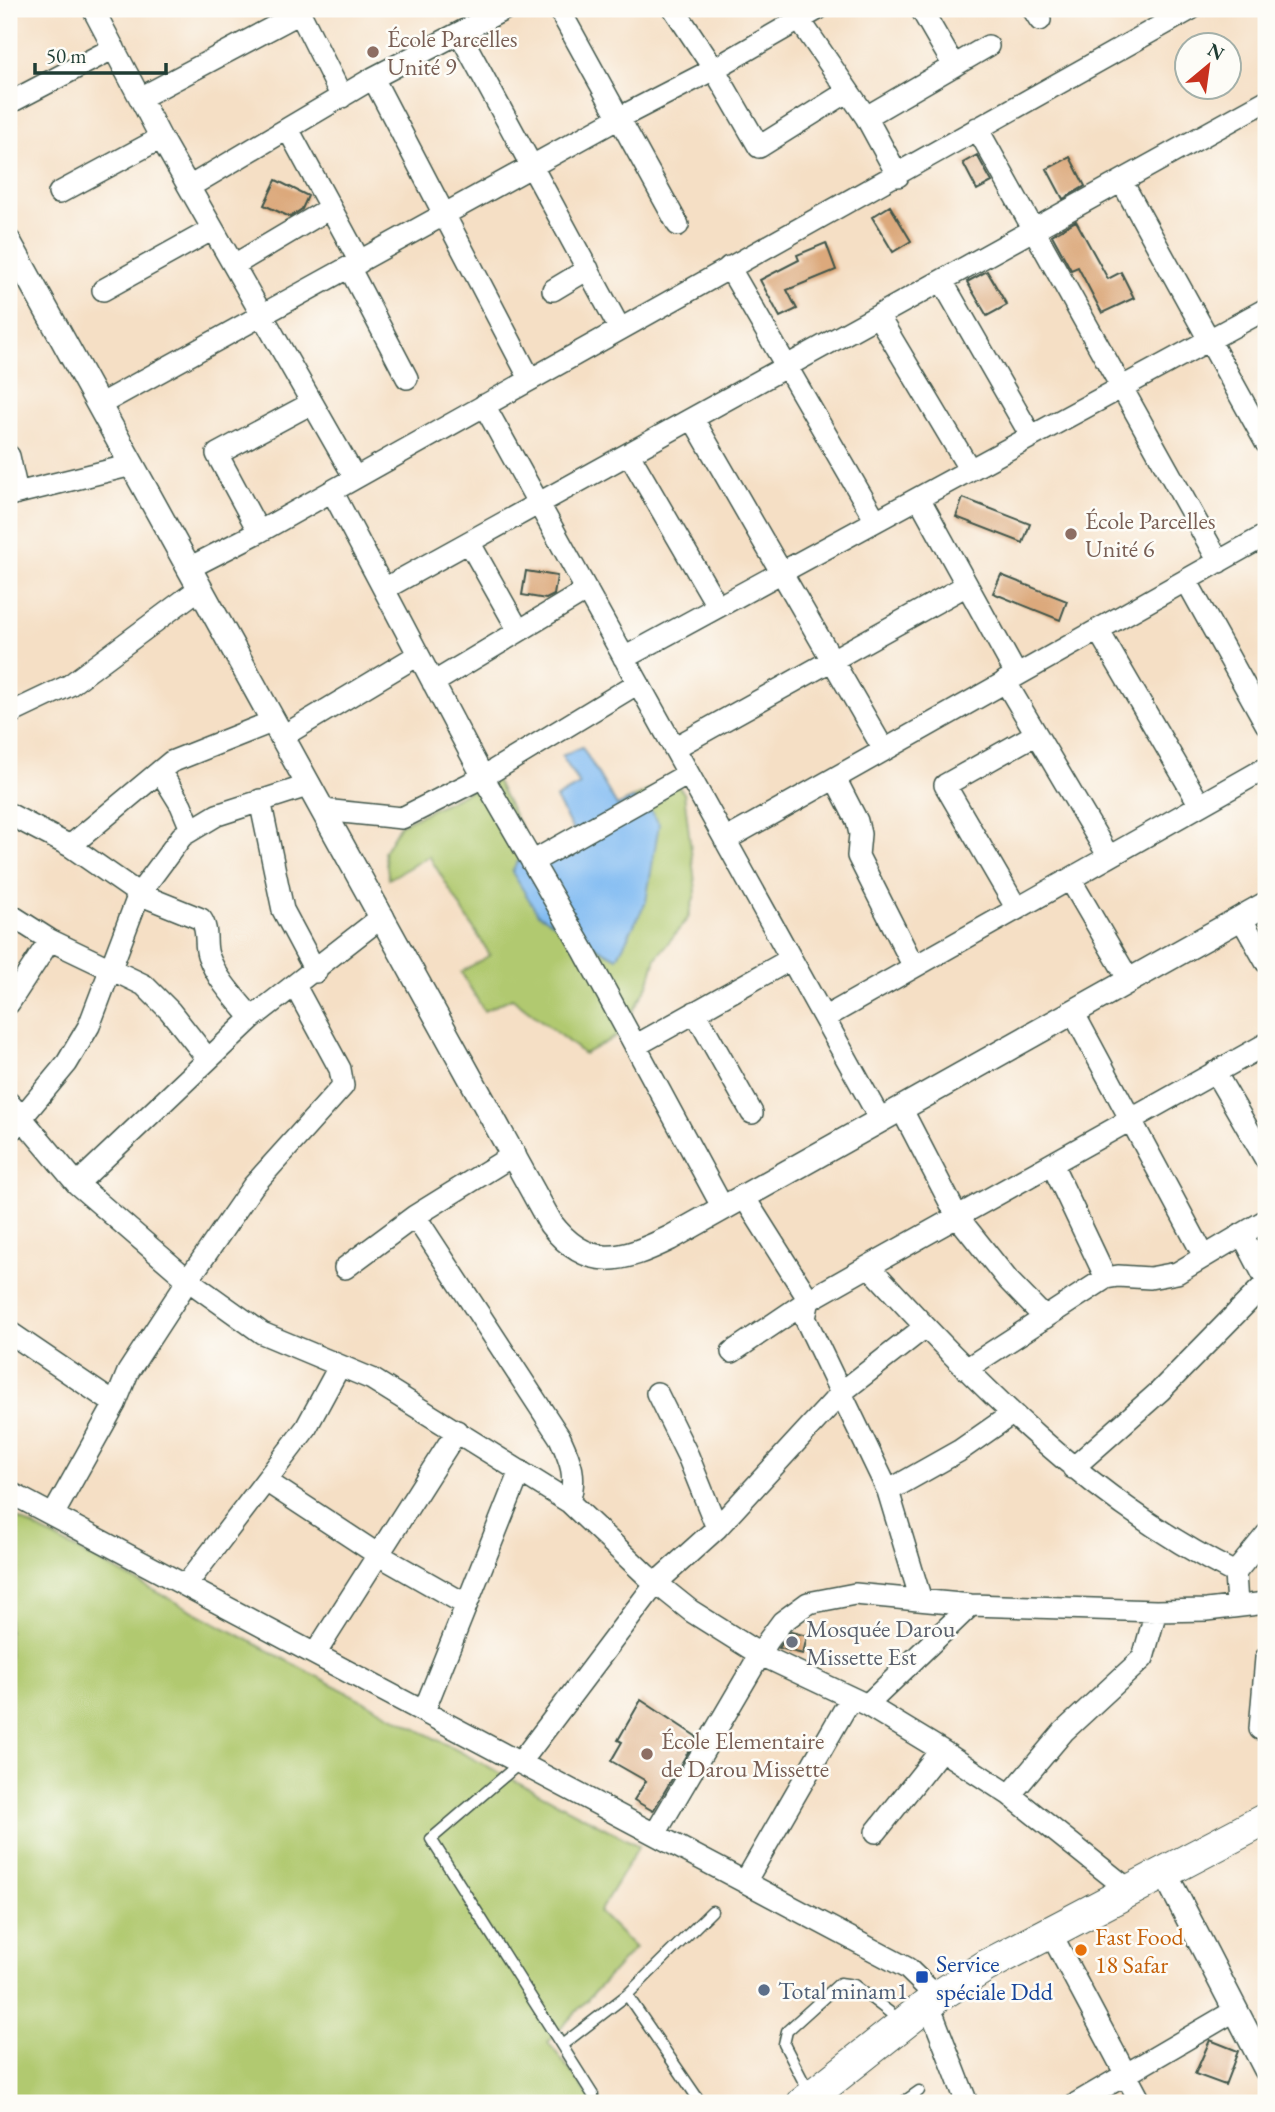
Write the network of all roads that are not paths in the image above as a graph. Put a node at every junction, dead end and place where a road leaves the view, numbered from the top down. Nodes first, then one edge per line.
1 (505, 9) edge
2 (559, 9) edge
3 (674, 9) edge
4 (818, 9) edge
5 (921, 9) edge
6 (96, 10) edge
7 (299, 11) edge
8 (1179, 12) edge
9 (795, 14) edge
10 (460, 34) junction
11 (988, 46) dead end
12 (114, 48) junction
13 (954, 66) junction
14 (714, 69) junction
15 (373, 78) junction
16 (847, 92) junction
17 (142, 97) junction
18 (342, 97) junction
19 (1266, 101) edge
20 (9, 103) edge
21 (866, 117) junction
22 (619, 118) junction
23 (977, 128) junction
24 (289, 131) junction
25 (161, 138) junction
26 (532, 166) junction
27 (898, 176) junction
28 (1122, 181) junction
29 (189, 187) junction
30 (59, 193) dead end
31 (330, 208) junction
32 (443, 215) junction
33 (678, 225) dead end
34 (213, 229) junction
35 (1035, 230) junction
36 (9, 242) edge
37 (234, 265) junction
38 (355, 266) junction
39 (729, 267) junction
40 (588, 269) junction
41 (942, 281) junction
42 (103, 290) dead end
43 (553, 290) dead end
44 (1266, 309) edge
45 (263, 316) junction
46 (878, 316) junction
47 (620, 329) junction
48 (1209, 340) junction
49 (787, 367) junction
50 (407, 378) dead end
51 (530, 379) junction
52 (1124, 387) junction
53 (312, 403) junction
54 (99, 405) junction
55 (484, 405) junction
56 (693, 419) junction
57 (1031, 436) junction
58 (1266, 443) edge
59 (629, 454) junction
60 (9, 456) edge
61 (132, 465) junction
62 (970, 470) junction
63 (355, 478) junction
64 (332, 491) junction
65 (13, 493) edge
66 (919, 498) junction
67 (539, 504) junction
68 (876, 521) junction
69 (259, 532) junction
70 (1266, 535) edge
71 (469, 542) junction
72 (1219, 562) junction
73 (782, 572) junction
74 (195, 578) junction
75 (1186, 580) junction
76 (967, 585) junction
77 (384, 589) junction
78 (587, 590) junction
79 (718, 607) junction
80 (1097, 630) junction
81 (519, 631) junction
82 (418, 655) junction
83 (624, 658) junction
84 (832, 660) junction
85 (1010, 678) junction
86 (433, 683) junction
87 (638, 683) junction
88 (9, 714) edge
89 (1266, 724) edge
90 (279, 729) junction
91 (1036, 734) junction
92 (674, 748) junction
93 (884, 750) junction
94 (1266, 768) edge
95 (160, 771) junction
96 (688, 774) junction
97 (482, 777) junction
98 (835, 778) junction
99 (310, 785) junction
100 (260, 800) junction
101 (1200, 805) junction
102 (323, 810) junction
103 (9, 814) edge
104 (191, 829) junction
105 (725, 840) junction
106 (70, 846) junction
107 (1108, 857) junction
108 (532, 862) junction
109 (1070, 879) junction
110 (139, 894) junction
111 (1266, 904) edge
112 (1017, 909) junction
113 (9, 914) edge
114 (383, 916) junction
115 (1241, 918) junction
116 (50, 940) junction
117 (791, 959) junction
118 (1266, 962) edge
119 (914, 967) junction
120 (109, 969) junction
121 (316, 972) junction
122 (1129, 980) junction
123 (295, 986) junction
124 (9, 1003) edge
125 (695, 1012) junction
126 (1073, 1012) junction
127 (253, 1018) junction
128 (824, 1018) junction
129 (1266, 1044) edge
130 (635, 1046) junction
131 (207, 1058) junction
132 (1215, 1072) junction
133 (752, 1113) dead end
134 (891, 1113) junction
135 (13, 1118) edge
136 (1131, 1119) junction
137 (515, 1154) junction
138 (1266, 1160) edge
139 (1052, 1164) junction
140 (77, 1184) junction
141 (734, 1202) junction
142 (415, 1216) junction
143 (957, 1216) junction
144 (1266, 1221) edge
145 (1242, 1234) junction
146 (1204, 1256) junction
147 (869, 1266) junction
148 (345, 1268) dead end
149 (1106, 1278) junction
150 (188, 1280) junction
151 (1266, 1282) edge
152 (809, 1300) junction
153 (1045, 1318) junction
154 (925, 1327) junction
155 (10, 1335) edge
156 (732, 1352) dead end
157 (339, 1367) junction
158 (966, 1369) junction
159 (842, 1392) junction
160 (657, 1393) dead end
161 (115, 1404) junction
162 (1012, 1414) junction
163 (457, 1431) junction
164 (1073, 1468) junction
165 (520, 1471) junction
166 (266, 1481) junction
167 (888, 1491) junction
168 (9, 1492) edge
169 (569, 1502) junction
170 (53, 1515) junction
171 (717, 1528) junction
172 (1266, 1535) edge
173 (377, 1554) junction
174 (1235, 1573) junction
175 (656, 1583) junction
176 (186, 1585) junction
177 (921, 1600) junction
178 (1266, 1603) edge
179 (465, 1604) junction
180 (971, 1605) junction
181 (1237, 1605) junction
182 (1156, 1611) junction
183 (315, 1654) junction
184 (761, 1655) junction
185 (1266, 1658) edge
186 (859, 1702) junction
187 (424, 1711) junction
188 (1260, 1729) dead end
189 (941, 1750) junction
190 (520, 1763) junction
191 (1010, 1795) junction
192 (1266, 1819) edge
193 (876, 1832) dead end
194 (655, 1834) junction
195 (1266, 1840) edge
196 (745, 1882) junction
197 (1173, 1889) junction
198 (1129, 1890) junction
199 (712, 1911) dead end
200 (1057, 1945) junction
201 (626, 1995) junction
202 (1236, 2010) junction
203 (925, 2013) junction
204 (562, 2045) junction
205 (1266, 2069) edge
206 (1126, 2074) junction
207 (919, 2091) dead end
208 (593, 2095) dead end
209 (816, 2101) edge
210 (701, 2103) edge
211 (902, 2103) edge
212 (967, 2103) edge
213 (1077, 2103) edge
214 (1141, 2103) edge

1 - 10 street
2 - 22 street
3 - 14 street
4 - 9 street
5 - 13 street
6 - 12 street
7 - 17 street
7 - 18 street
8 - 23 street
9 - 14 street
9 - 16 street
10 - 15 street
10 - 26 street
11 - 13 street
12 - 17 street
12 - 20 street
13 - 21 street
14 - 16 street
14 - 22 street
15 - 18 street
15 - 32 street
16 - 21 street
17 - 25 street
18 - 24 street
19 - 28 street
21 - 27 street
22 - 26 street
22 - 33 street
23 - 27 street
23 - 35 street
24 - 29 street
24 - 31 street
25 - 29 street
25 - 30 street
26 - 32 street
26 - 40 street
27 - 39 street
28 - 35 street
28 - 48 street
29 - 34 street
31 - 37 street
31 - 38 street
32 - 38 street
32 - 51 street
34 - 37 street
34 - 42 street
35 - 41 street
35 - 52 street
36 - 54 street
37 - 45 street
38 - 45 street
38 - 50 street
39 - 47 street
39 - 49 street
40 - 43 street
40 - 47 street
41 - 46 street
41 - 57 street
44 - 48 street
45 - 53 street
45 - 54 street
46 - 49 street
46 - 62 street
47 - 51 street
48 - 52 street
48 - 58 street
49 - 56 street
49 - 68 street
51 - 55 street
52 - 57 street
52 - 72 street
53 - 63 street
53 - 69 street
54 - 61 street
55 - 63 street
55 - 67 street
56 - 59 street
56 - 73 street
57 - 62 street
59 - 67 street
59 - 79 street
60 - 65 street
61 - 65 street
61 - 74 street
62 - 66 street
63 - 64 street
64 - 69 street
64 - 77 street
66 - 68 street
66 - 76 street
67 - 71 street
67 - 78 street
68 - 73 street
69 - 74 street
70 - 72 street
71 - 77 street
71 - 81 street
72 - 75 street
73 - 79 street
73 - 84 street
74 - 88 street
74 - 90 street
75 - 80 street
75 - 89 street
76 - 84 street
76 - 85 street
77 - 82 street
78 - 81 street
78 - 83 street
79 - 83 street
80 - 85 street
80 - 101 street
81 - 86 street
82 - 86 street
82 - 90 street
83 - 87 street
84 - 92 street
84 - 93 street
85 - 91 street
85 - 93 street
86 - 97 street
87 - 92 street
87 - 97 street
90 - 95 street
90 - 99 street
91 - 107 street
91 - 112 street
92 - 96 street
93 - 98 street
94 - 101 street
95 - 104 street
95 - 106 street
96 - 105 street
96 - 108 street
97 - 102 street
97 - 108 street
98 - 105 street
98 - 119 street
99 - 100 street
99 - 102 street
100 - 104 street
100 - 121 street
101 - 107 street
102 - 114 street
103 - 106 street
104 - 110 street
105 - 117 street
106 - 110 street
107 - 109 street
108 - 130 street
109 - 112 street
109 - 122 street
110 - 120 street
110 - 127 street
111 - 115 street
112 - 119 street
113 - 116 street
114 - 121 street
114 - 137 street
115 - 118 street
115 - 122 street
116 - 120 street
116 - 124 street
117 - 125 street
117 - 128 street
119 - 128 street
120 - 131 street
120 - 135 street
121 - 123 street
122 - 126 street
123 - 127 street
123 - 150 street
125 - 130 street
125 - 133 street
126 - 134 street
126 - 136 street
127 - 131 street
128 - 134 street
129 - 132 street
130 - 141 street
131 - 140 street
132 - 136 street
132 - 138 street
134 - 141 street
134 - 143 street
135 - 140 street
136 - 139 street
136 - 146 street
137 - 141 street
137 - 142 street
139 - 143 street
139 - 149 street
140 - 150 street
141 - 152 street
142 - 148 street
142 - 169 street
143 - 147 street
143 - 153 street
144 - 145 street
145 - 146 street
145 - 151 street
146 - 149 street
147 - 152 street
147 - 154 street
149 - 153 street
150 - 157 street
150 - 161 street
151 - 164 street
152 - 156 street
152 - 159 street
153 - 158 street
154 - 158 street
154 - 159 street
155 - 161 street
157 - 163 street
157 - 166 street
158 - 162 street
159 - 167 street
159 - 171 street
160 - 171 street
161 - 170 street
162 - 164 street
162 - 167 street
163 - 165 street
163 - 173 street
164 - 174 street
165 - 169 street
165 - 179 street
166 - 173 street
166 - 176 street
167 - 177 street
168 - 170 street
169 - 175 street
170 - 176 street
171 - 175 street
172 - 174 street
173 - 179 street
173 - 183 street
174 - 181 street
175 - 184 street
175 - 190 street
176 - 183 street
177 - 180 street
177 - 184 street
178 - 181 street
179 - 187 street
180 - 182 street
180 - 186 street
181 - 182 street
182 - 191 street
183 - 187 street
184 - 186 street
184 - 194 street
185 - 188 street
186 - 189 street
186 - 196 street
187 - 190 street
189 - 191 street
189 - 193 street
190 - 194 street
190 - 204 lane
191 - 198 street
192 - 198 main road
194 - 196 street
195 - 197 main road
196 - 203 street
197 - 200 main road
197 - 202 street
198 - 203 main road
199 - 201 lane
200 - 203 main road
200 - 206 street
201 - 204 lane
201 - 210 lane
202 - 205 street
202 - 206 street
203 - 209 main road
203 - 209 lane
203 - 212 street
204 - 208 lane
206 - 213 street
206 - 214 street
207 - 211 lane

